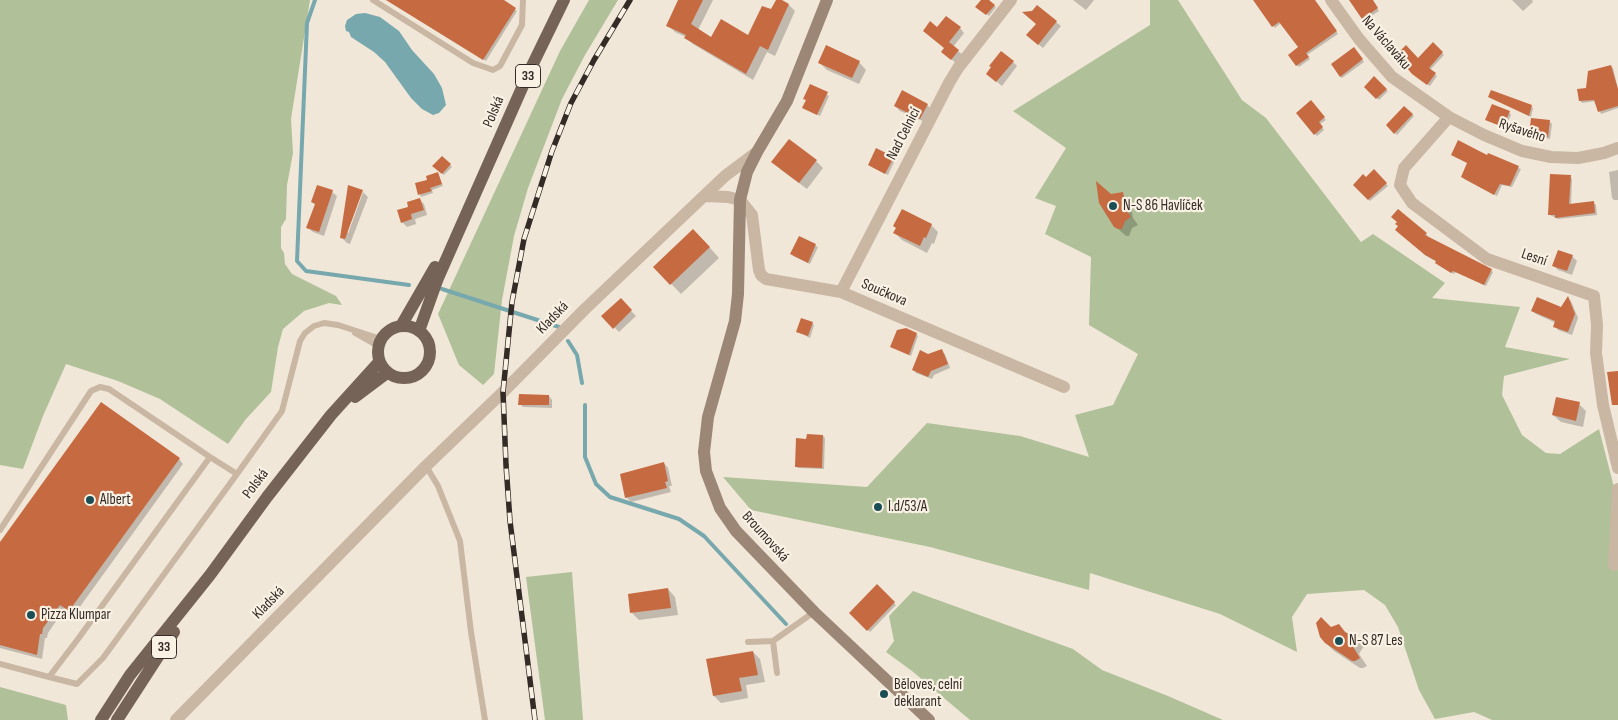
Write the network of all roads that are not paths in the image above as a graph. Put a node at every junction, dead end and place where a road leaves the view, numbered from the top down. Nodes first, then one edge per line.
1 (373, 0) edge
2 (523, 0) edge
3 (564, 0) edge
4 (827, 0) edge
5 (1011, 0) edge
6 (1331, 0) edge
7 (1449, 117) junction
8 (1618, 148) edge
9 (757, 152) junction
10 (480, 184) junction
11 (706, 196) junction
12 (740, 200) junction
13 (841, 292) junction
14 (735, 320) joint
15 (401, 326) junction
16 (419, 331) junction
17 (380, 343) junction
18 (379, 362) junction
19 (387, 373) junction
20 (1064, 387) dead end
21 (331, 415) junction
22 (210, 457) junction
23 (426, 466) junction
24 (1618, 468) edge
25 (237, 474) junction
26 (1618, 489) edge
27 (0, 530) edge
28 (1614, 565) dead end
29 (210, 575) junction
30 (814, 612) junction
31 (773, 641) junction
32 (748, 642) dead end
33 (0, 664) edge
34 (777, 673) dead end
35 (48, 677) junction
36 (101, 720) edge
37 (117, 720) edge
38 (176, 720) edge
39 (485, 720) edge
40 (929, 720) edge

1 - 2 lane
3 - 10 main road, Polská / 33
4 - 9 main road, Kladská
5 - 13 street, Nad Celnicí
6 - 7 street, Na Václaváku
7 - 8 street, Ryšavého
7 - 24 street, Lesní
9 - 11 street, Kladská
9 - 12 main road, Kladská
10 - 15 main road, Polská / 33
10 - 16 main road, Polská / 33
11 - 12 street
11 - 23 street, Kladská
12 - 13 street, Součkova
12 - 14 main road, Kladská
13 - 20 street, Součkova
14 - 30 main road, Broumovská
15 - 16 main road
15 - 17 main road
16 - 19 main road
17 - 18 main road
17 - 25 lane
18 - 19 main road
18 - 21 main road, Polská / 33
19 - 21 main road, Polská / 33
21 - 29 main road, Polská / 33
22 - 25 lane
22 - 27 lane
22 - 35 lane
23 - 38 street, Kladská
23 - 39 lane
25 - 35 lane
26 - 28 street
29 - 36 main road, Polská / 33
29 - 37 main road, Polská / 33
30 - 31 lane
30 - 40 main road, Broumovská
31 - 32 lane
31 - 34 lane
33 - 35 lane

